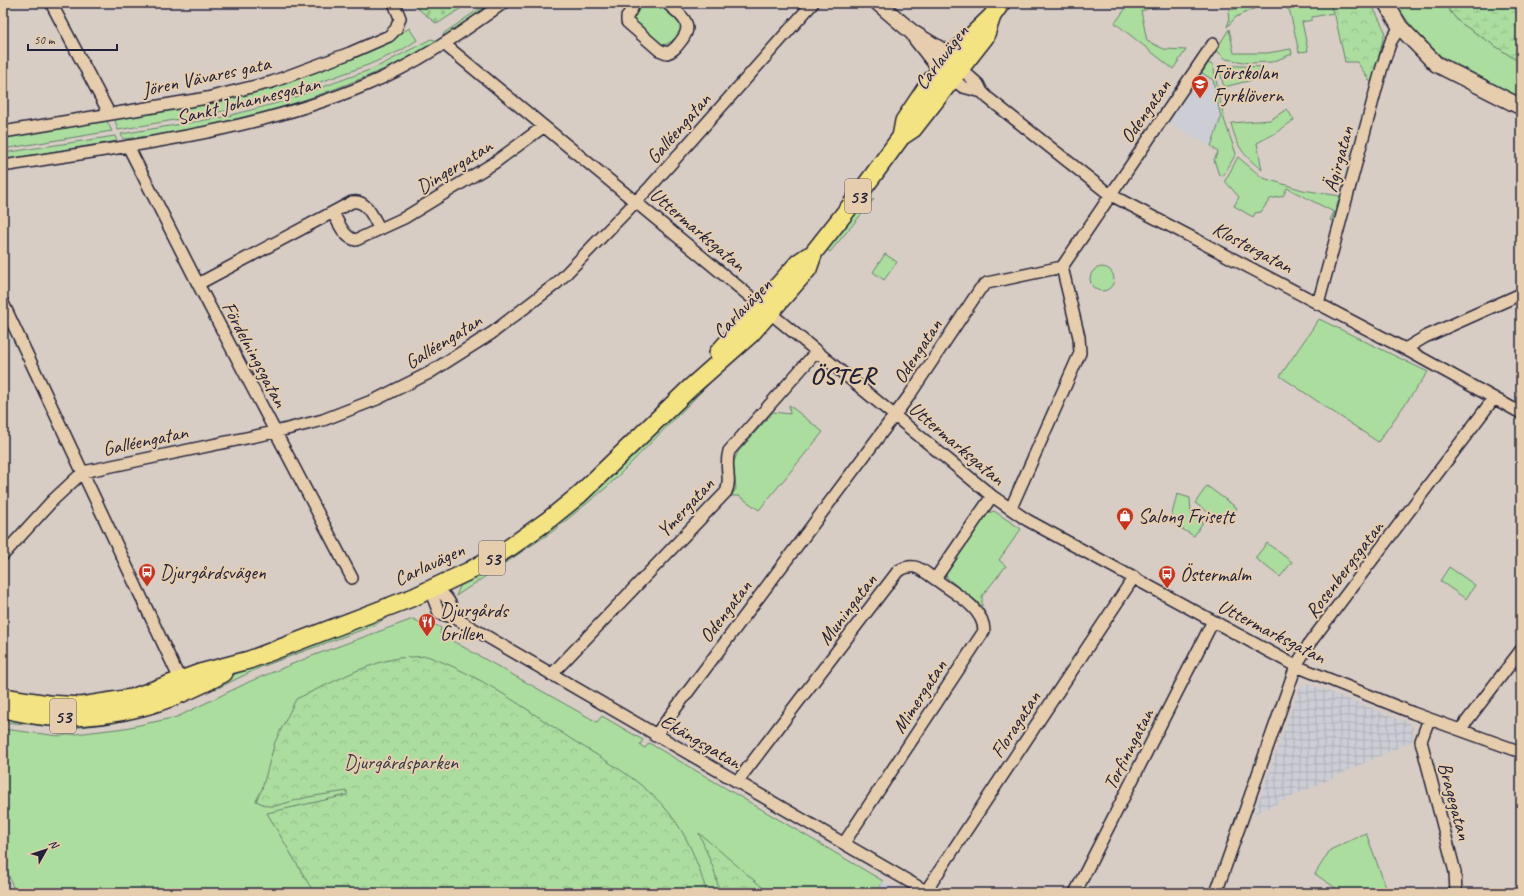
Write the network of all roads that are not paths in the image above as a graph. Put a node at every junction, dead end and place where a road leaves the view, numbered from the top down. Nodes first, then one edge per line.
1 (51, 3) edge
2 (394, 3) edge
3 (503, 3) edge
4 (635, 3) edge
5 (667, 3) edge
6 (813, 3) edge
7 (878, 3) edge
8 (1386, 3) edge
9 (997, 9) edge
10 (1400, 27) junction
11 (444, 44) junction
12 (1213, 44) dead end
13 (951, 68) junction
14 (1521, 108) edge
15 (109, 113) junction
16 (543, 127) junction
17 (3, 132) edge
18 (128, 146) junction
19 (3, 166) edge
20 (1110, 194) junction
21 (637, 201) junction
22 (334, 212) junction
23 (380, 229) junction
24 (1062, 267) junction
25 (198, 284) junction
26 (1521, 294) edge
27 (3, 302) edge
28 (1318, 304) junction
29 (766, 309) junction
30 (1405, 349) junction
31 (817, 351) junction
32 (1494, 398) junction
33 (1521, 413) edge
34 (895, 415) junction
35 (275, 432) junction
36 (83, 472) junction
37 (992, 496) junction
38 (1011, 508) junction
39 (3, 555) edge
40 (1134, 577) junction
41 (352, 578) dead end
42 (934, 579) junction
43 (436, 588) junction
44 (455, 618) junction
45 (1213, 621) junction
46 (1521, 650) edge
47 (1296, 666) junction
48 (551, 675) junction
49 (183, 686) junction
50 (3, 697) edge
51 (3, 709) edge
52 (1429, 719) junction
53 (1460, 730) junction
54 (656, 736) junction
55 (1521, 752) edge
56 (737, 782) junction
57 (844, 843) junction
58 (927, 892) edge
59 (1074, 893) edge
60 (1216, 893) edge
61 (1456, 893) edge

1 - 15 street
2 - 15 street, Jören Vävares gata
3 - 11 street, Sankt Johannesgatan
4 - 5 street
6 - 21 street, Galléengatan
7 - 13 street, Klostergatan
8 - 10 street
9 - 13 main road, Carlavägen / 53
10 - 14 street
10 - 28 street, Ägirgatan
11 - 16 street, Uttermarksgatan
11 - 18 street, Sankt Johannesgatan
12 - 20 street, Odengatan
13 - 20 street, Klostergatan
13 - 29 main road, Carlavägen / 53
15 - 17 street, Jören Vävares gata
16 - 21 street, Uttermarksgatan
16 - 23 street, Dingergatan
18 - 19 street, Sankt Johannesgatan
18 - 25 street, Fördelningsgatan
20 - 24 street, Odengatan
20 - 28 street, Klostergatan
21 - 29 street, Uttermarksgatan
21 - 35 street, Galléengatan
22 - 23 street
22 - 23 street, Dingergatan
22 - 25 street
24 - 34 street, Odengatan
24 - 38 street
25 - 35 street, Fördelningsgatan
26 - 30 street
27 - 36 street
28 - 30 street, Klostergatan
29 - 31 street, Uttermarksgatan
29 - 43 main road, Carlavägen / 53
30 - 32 street, Klostergatan
31 - 34 street, Uttermarksgatan
31 - 48 street, Ymergatan
32 - 33 street, Klostergatan
32 - 47 street, Rosenbergsgatan
34 - 37 street, Uttermarksgatan
34 - 54 street, Odengatan
35 - 36 street, Galléengatan
35 - 41 street, Fördelningsgatan
36 - 39 street, Galléengatan
36 - 49 street
37 - 38 street, Uttermarksgatan
37 - 42 street
38 - 40 street, Uttermarksgatan
40 - 45 street, Uttermarksgatan
40 - 58 street, Floragatan
42 - 56 street, Muningatan
42 - 57 street, Mimergatan
43 - 44 street
43 - 44 street, Ekängsgatan
43 - 49 main road, Carlavägen / 53
44 - 48 street, Ekängsgatan
45 - 47 street, Uttermarksgatan
45 - 59 street, Torfinngatan
46 - 53 street
47 - 52 street, Uttermarksgatan
47 - 60 street, Rosenbergsgatan
48 - 54 street, Ekängsgatan
49 - 50 main road, Carlavägen / 53
49 - 51 main road, Carlavägen / 53
52 - 53 street, Uttermarksgatan
52 - 61 street, Bragegatan
53 - 55 street, Uttermarksgatan
54 - 56 street, Ekängsgatan
56 - 57 street, Ekängsgatan
57 - 58 street, Ekängsgatan

